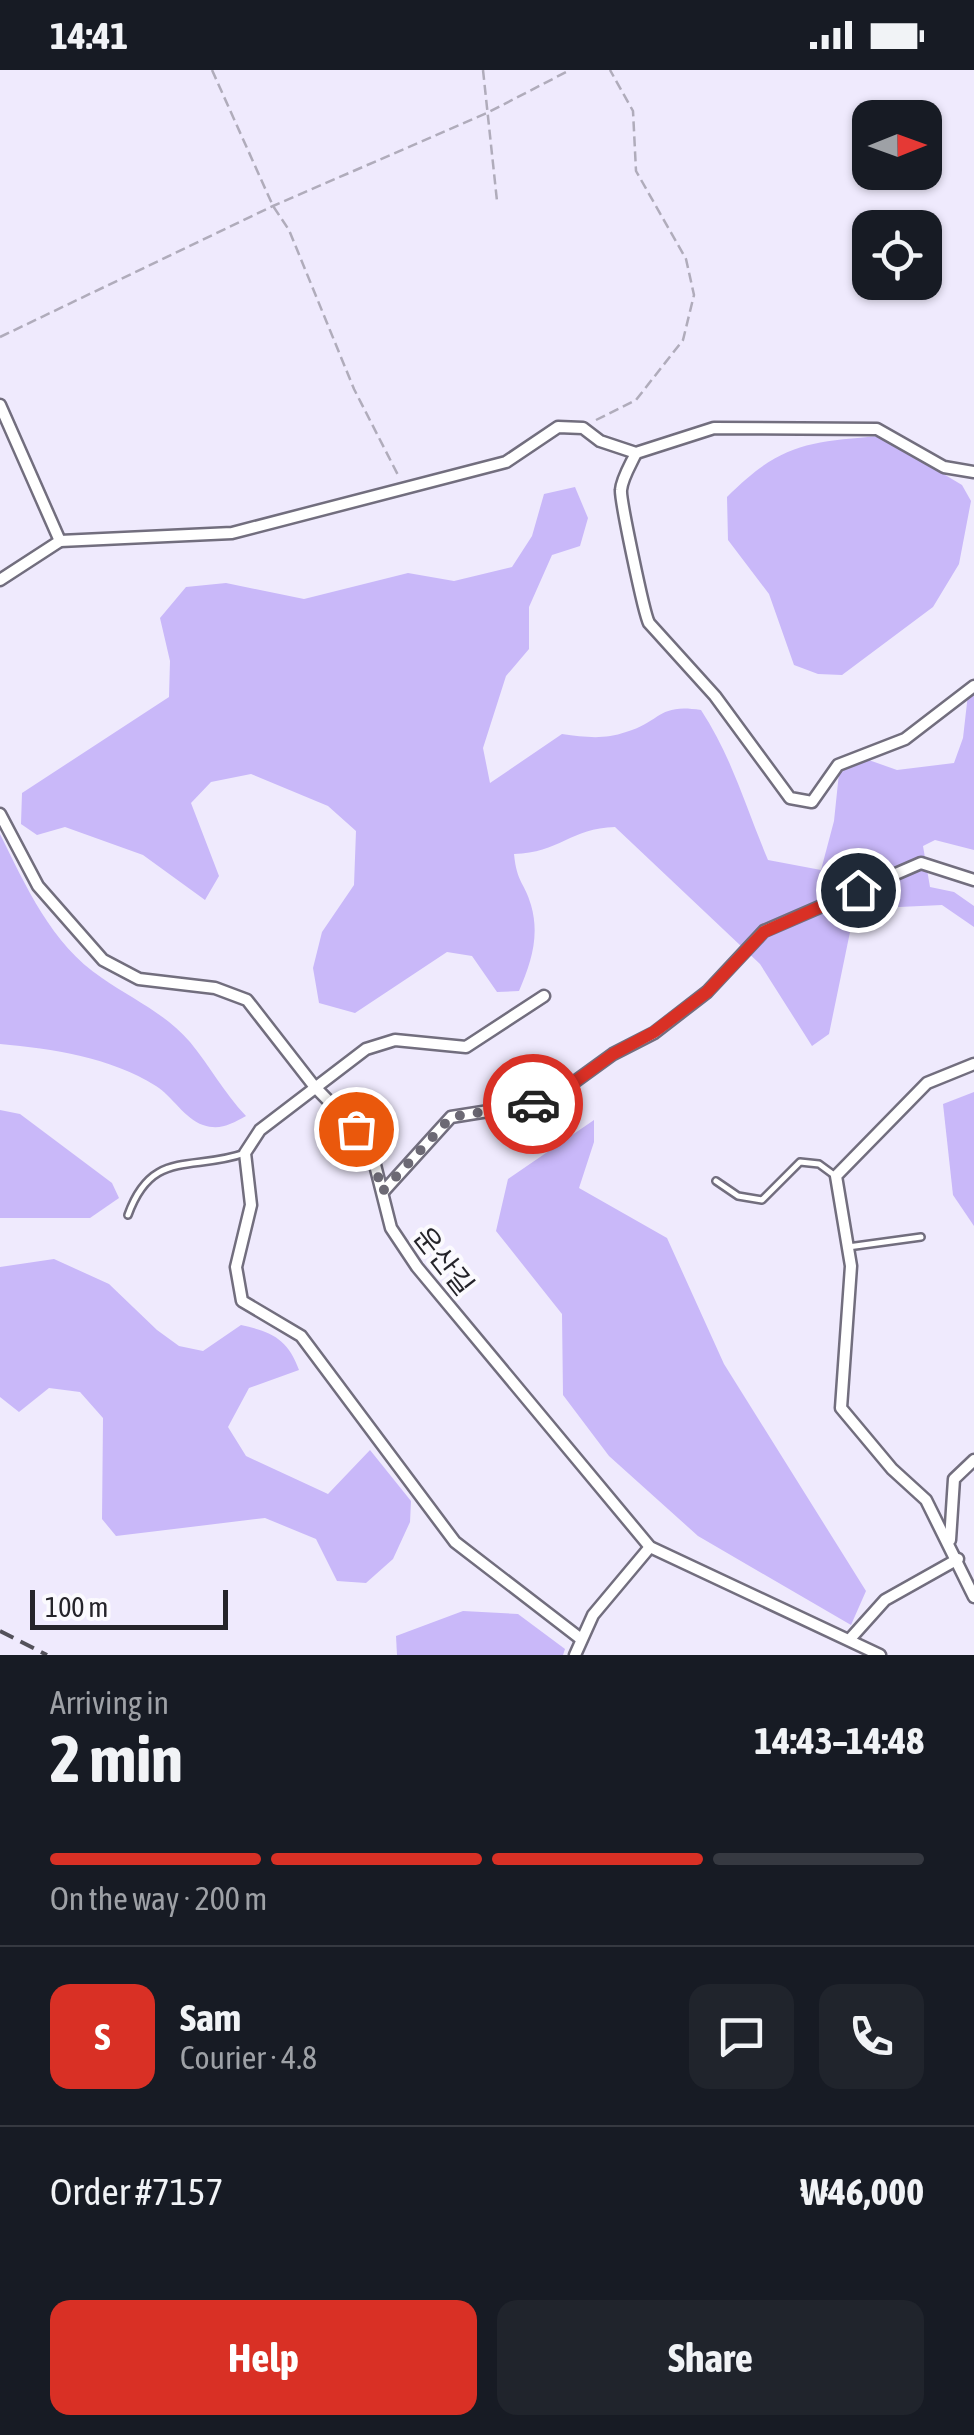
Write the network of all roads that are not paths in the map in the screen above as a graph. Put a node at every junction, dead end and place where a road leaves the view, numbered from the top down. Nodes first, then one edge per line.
1 (0, 405) edge
2 (636, 453) junction
3 (974, 472) edge
4 (60, 541) junction
5 (0, 580) edge
6 (974, 686) edge
7 (0, 814) edge
8 (974, 880) edge
9 (544, 996) dead end
10 (974, 1064) edge
11 (314, 1086) junction
12 (245, 1153) junction
13 (836, 1176) junction
14 (716, 1181) dead end
15 (382, 1192) junction
16 (128, 1215) dead end
17 (921, 1236) dead end
18 (848, 1246) junction
19 (974, 1460) edge
20 (950, 1541) junction
21 (650, 1546) junction
22 (958, 1560) junction
23 (974, 1598) edge
24 (581, 1639) junction
25 (850, 1639) junction
26 (575, 1655) edge
27 (880, 1655) edge

1 - 4 street
2 - 3 street
2 - 4 street
2 - 6 street
4 - 5 street
7 - 11 street, 운산길
8 - 15 street
9 - 11 street
10 - 13 street
11 - 12 street
11 - 15 street, 운산길
12 - 16 lane
12 - 24 street
13 - 14 lane
13 - 18 street
15 - 21 street, 운산길
17 - 18 lane
18 - 20 street
19 - 20 street
20 - 22 street
21 - 24 street
21 - 25 street, 운산길
22 - 23 street
22 - 25 street
24 - 26 street
25 - 27 street, 운산길

